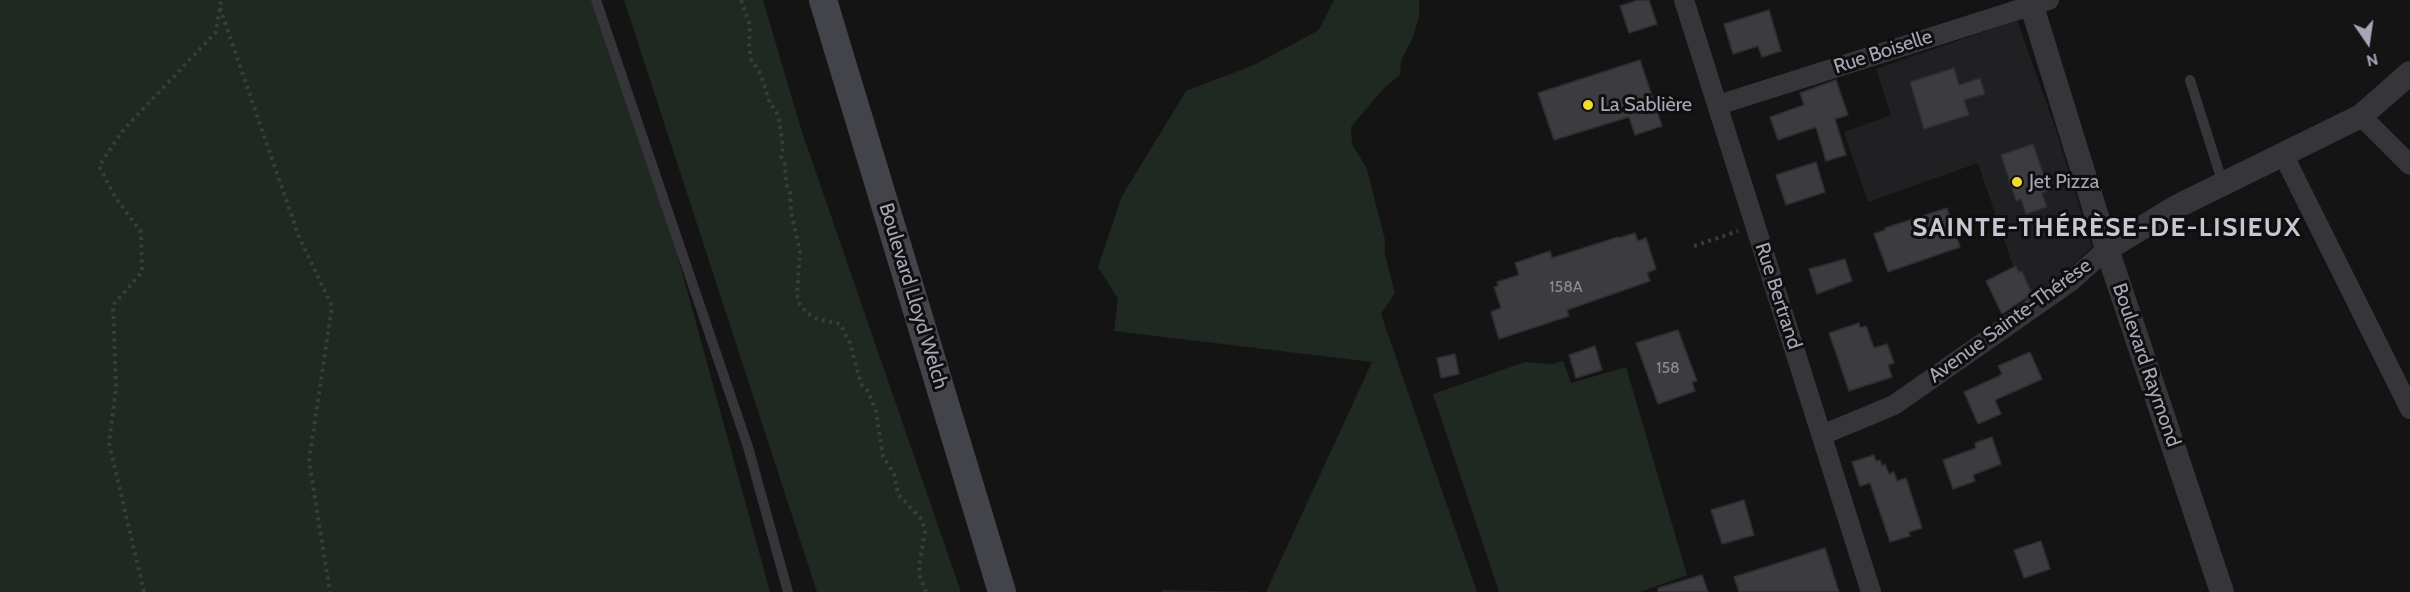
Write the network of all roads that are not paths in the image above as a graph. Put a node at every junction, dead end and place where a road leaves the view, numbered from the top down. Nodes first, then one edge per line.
1 (596, 0) edge
2 (824, 0) edge
3 (1684, 0) edge
4 (2037, 2) edge
5 (2410, 74) edge
6 (2190, 80) dead end
7 (1718, 105) junction
8 (2361, 116) junction
9 (2283, 154) junction
10 (2410, 165) edge
11 (2223, 184) junction
12 (2107, 249) junction
13 (2410, 409) edge
14 (1822, 435) junction
15 (788, 592) edge
16 (1002, 592) edge
17 (1871, 592) edge
18 (2222, 592) edge

1 - 15 lane
2 - 16 main road, Boulevard Lloyd Welch
3 - 7 street, Rue Bertrand
4 - 7 street, Rue Boiselle
4 - 12 street, Boulevard Raymond
5 - 8 street, Avenue Sainte-Thérèse
6 - 11 lane
7 - 14 street, Rue Bertrand
8 - 9 street, Avenue Sainte-Thérèse
8 - 10 street
9 - 11 street, Avenue Sainte-Thérèse
9 - 13 street
11 - 12 street, Avenue Sainte-Thérèse
12 - 14 street, Avenue Sainte-Thérèse
12 - 18 street, Boulevard Raymond
14 - 17 street, Rue Bertrand

